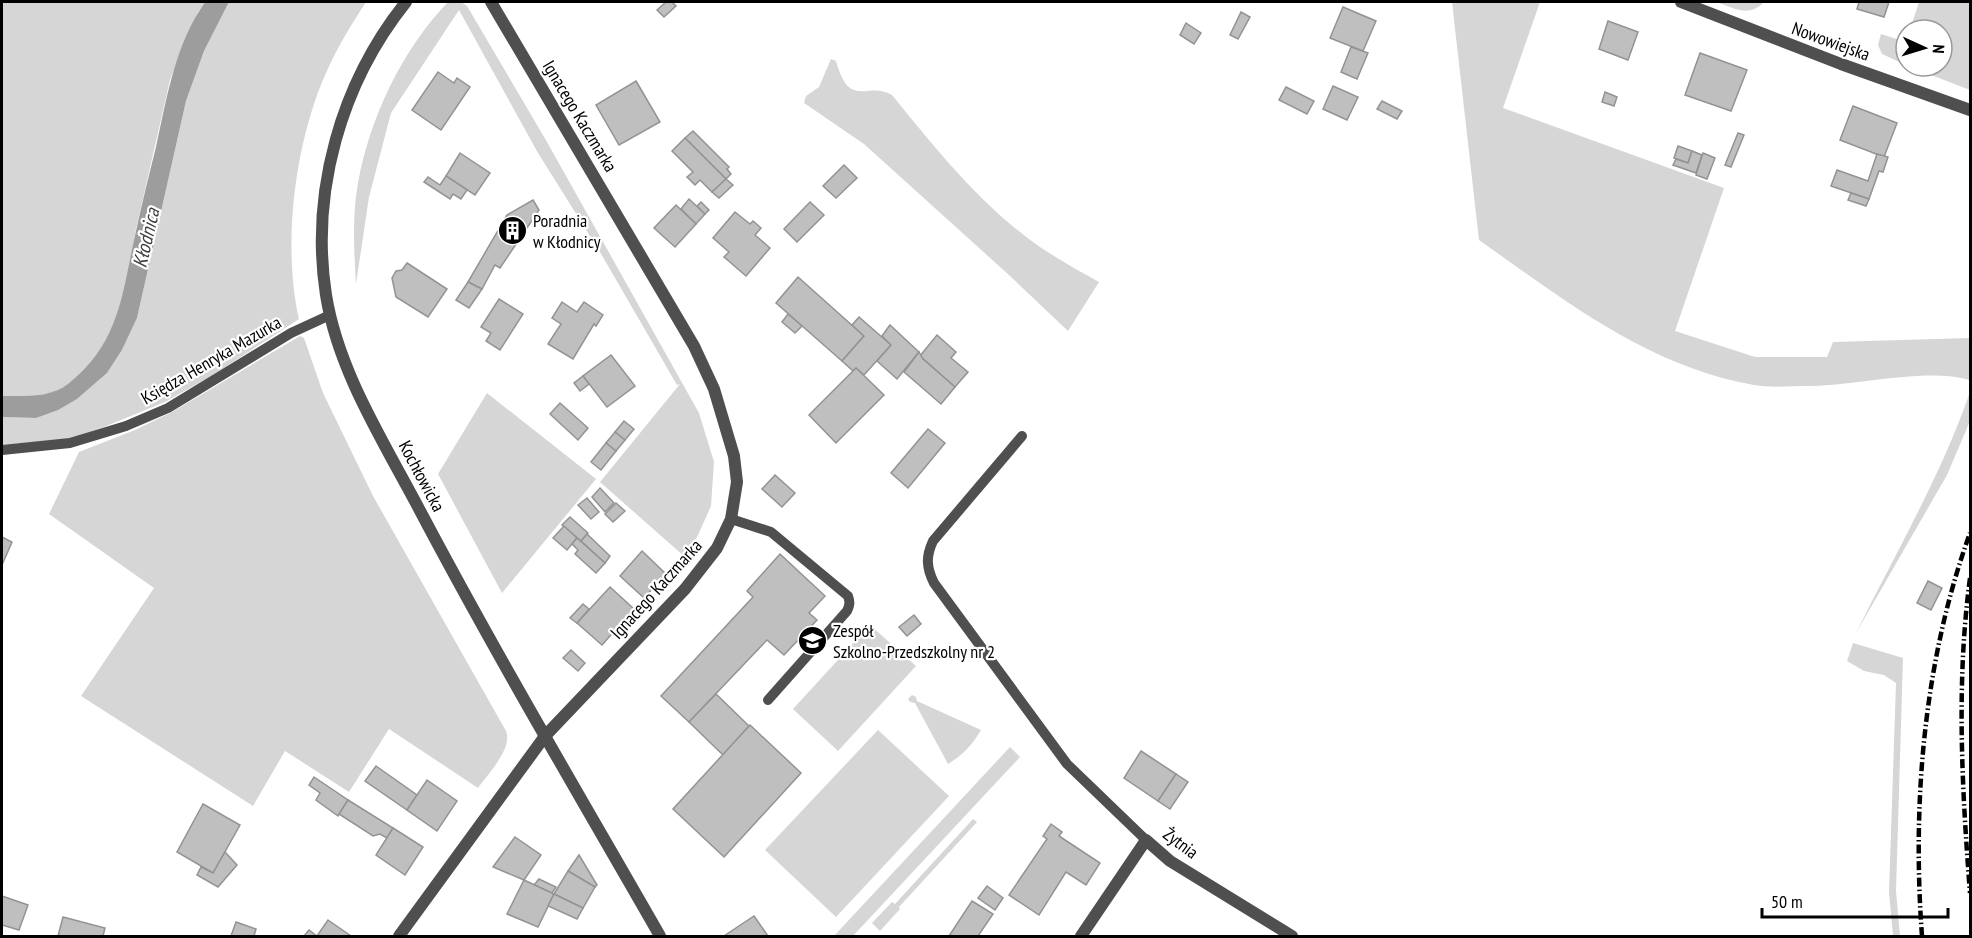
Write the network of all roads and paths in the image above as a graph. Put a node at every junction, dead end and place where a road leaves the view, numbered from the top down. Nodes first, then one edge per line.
1 (406, 2) edge
2 (491, 2) edge
3 (1681, 2) edge
4 (1971, 110) edge
5 (330, 315) junction
6 (1022, 436) dead end
7 (2, 450) edge
8 (731, 519) junction
9 (768, 700) dead end
10 (545, 736) junction
11 (1146, 840) junction
12 (399, 936) edge
13 (660, 936) edge
14 (1081, 936) edge
15 (1292, 936) edge

1 - 5 street, Kochłowicka
2 - 8 street, Ignacego Kaczmarka
3 - 4 street, Nowowiejska
5 - 7 lane, Księdza Henryka Mazurka
5 - 10 street, Kochłowicka
6 - 11 lane
8 - 9 lane
8 - 10 street, Ignacego Kaczmarka
10 - 12 street, Ignacego Kaczmarka
10 - 13 street, Kochłowicka
11 - 14 street, Żytnia
11 - 15 street, Żytnia

